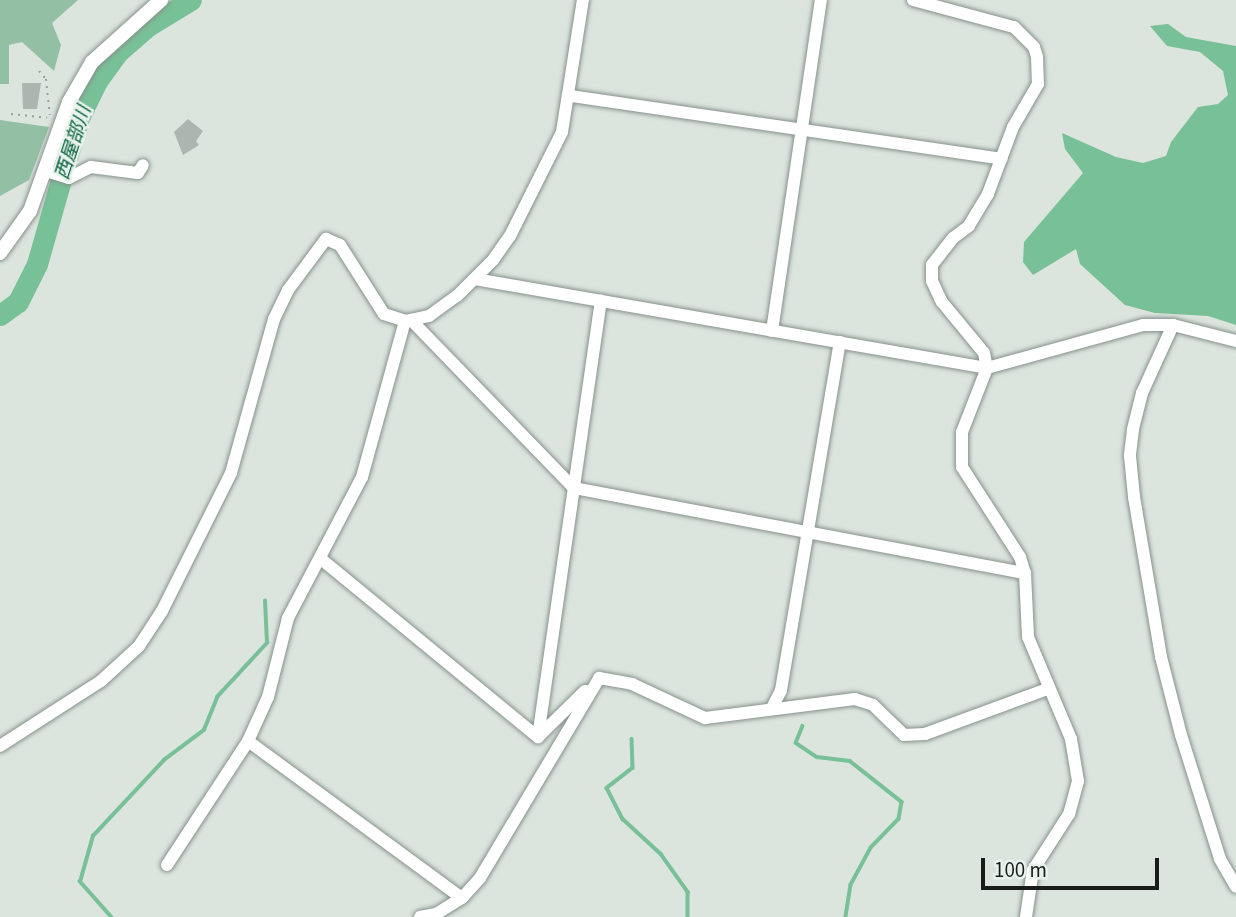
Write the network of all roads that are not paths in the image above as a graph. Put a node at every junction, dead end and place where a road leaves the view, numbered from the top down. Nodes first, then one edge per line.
1 (161, 0) edge
2 (583, 0) edge
3 (821, 0) edge
4 (913, 0) edge
5 (571, 96) junction
6 (802, 130) junction
7 (1001, 159) junction
8 (143, 165) dead end
9 (49, 172) junction
10 (0, 253) edge
11 (475, 279) junction
12 (601, 301) junction
13 (408, 321) junction
14 (1173, 325) junction
15 (772, 331) junction
16 (1236, 341) edge
17 (840, 342) junction
18 (987, 368) junction
19 (574, 488) junction
20 (808, 532) junction
21 (321, 559) junction
22 (1026, 573) junction
23 (599, 678) junction
24 (1046, 689) junction
25 (773, 706) junction
26 (538, 737) junction
27 (247, 741) junction
28 (0, 746) edge
29 (167, 865) dead end
30 (1236, 887) edge
31 (462, 898) junction
32 (420, 917) edge
33 (1026, 917) edge

1 - 9 main road
2 - 5 street
3 - 6 street
4 - 7 street
5 - 6 street
5 - 11 street
6 - 7 street
6 - 15 street
7 - 18 street
8 - 9 street
9 - 10 main road
11 - 12 street
11 - 13 street
12 - 15 street
12 - 19 street
13 - 19 street
13 - 21 street
13 - 28 street
14 - 16 street
14 - 18 street
14 - 30 street
15 - 17 street
17 - 18 street
17 - 20 street
18 - 22 street
19 - 20 street
19 - 26 street
20 - 22 street
20 - 25 street
21 - 26 street
21 - 27 street
22 - 24 street
23 - 25 street
23 - 26 street
23 - 31 street
24 - 25 street
24 - 33 street
27 - 29 street
27 - 31 street
31 - 32 street

